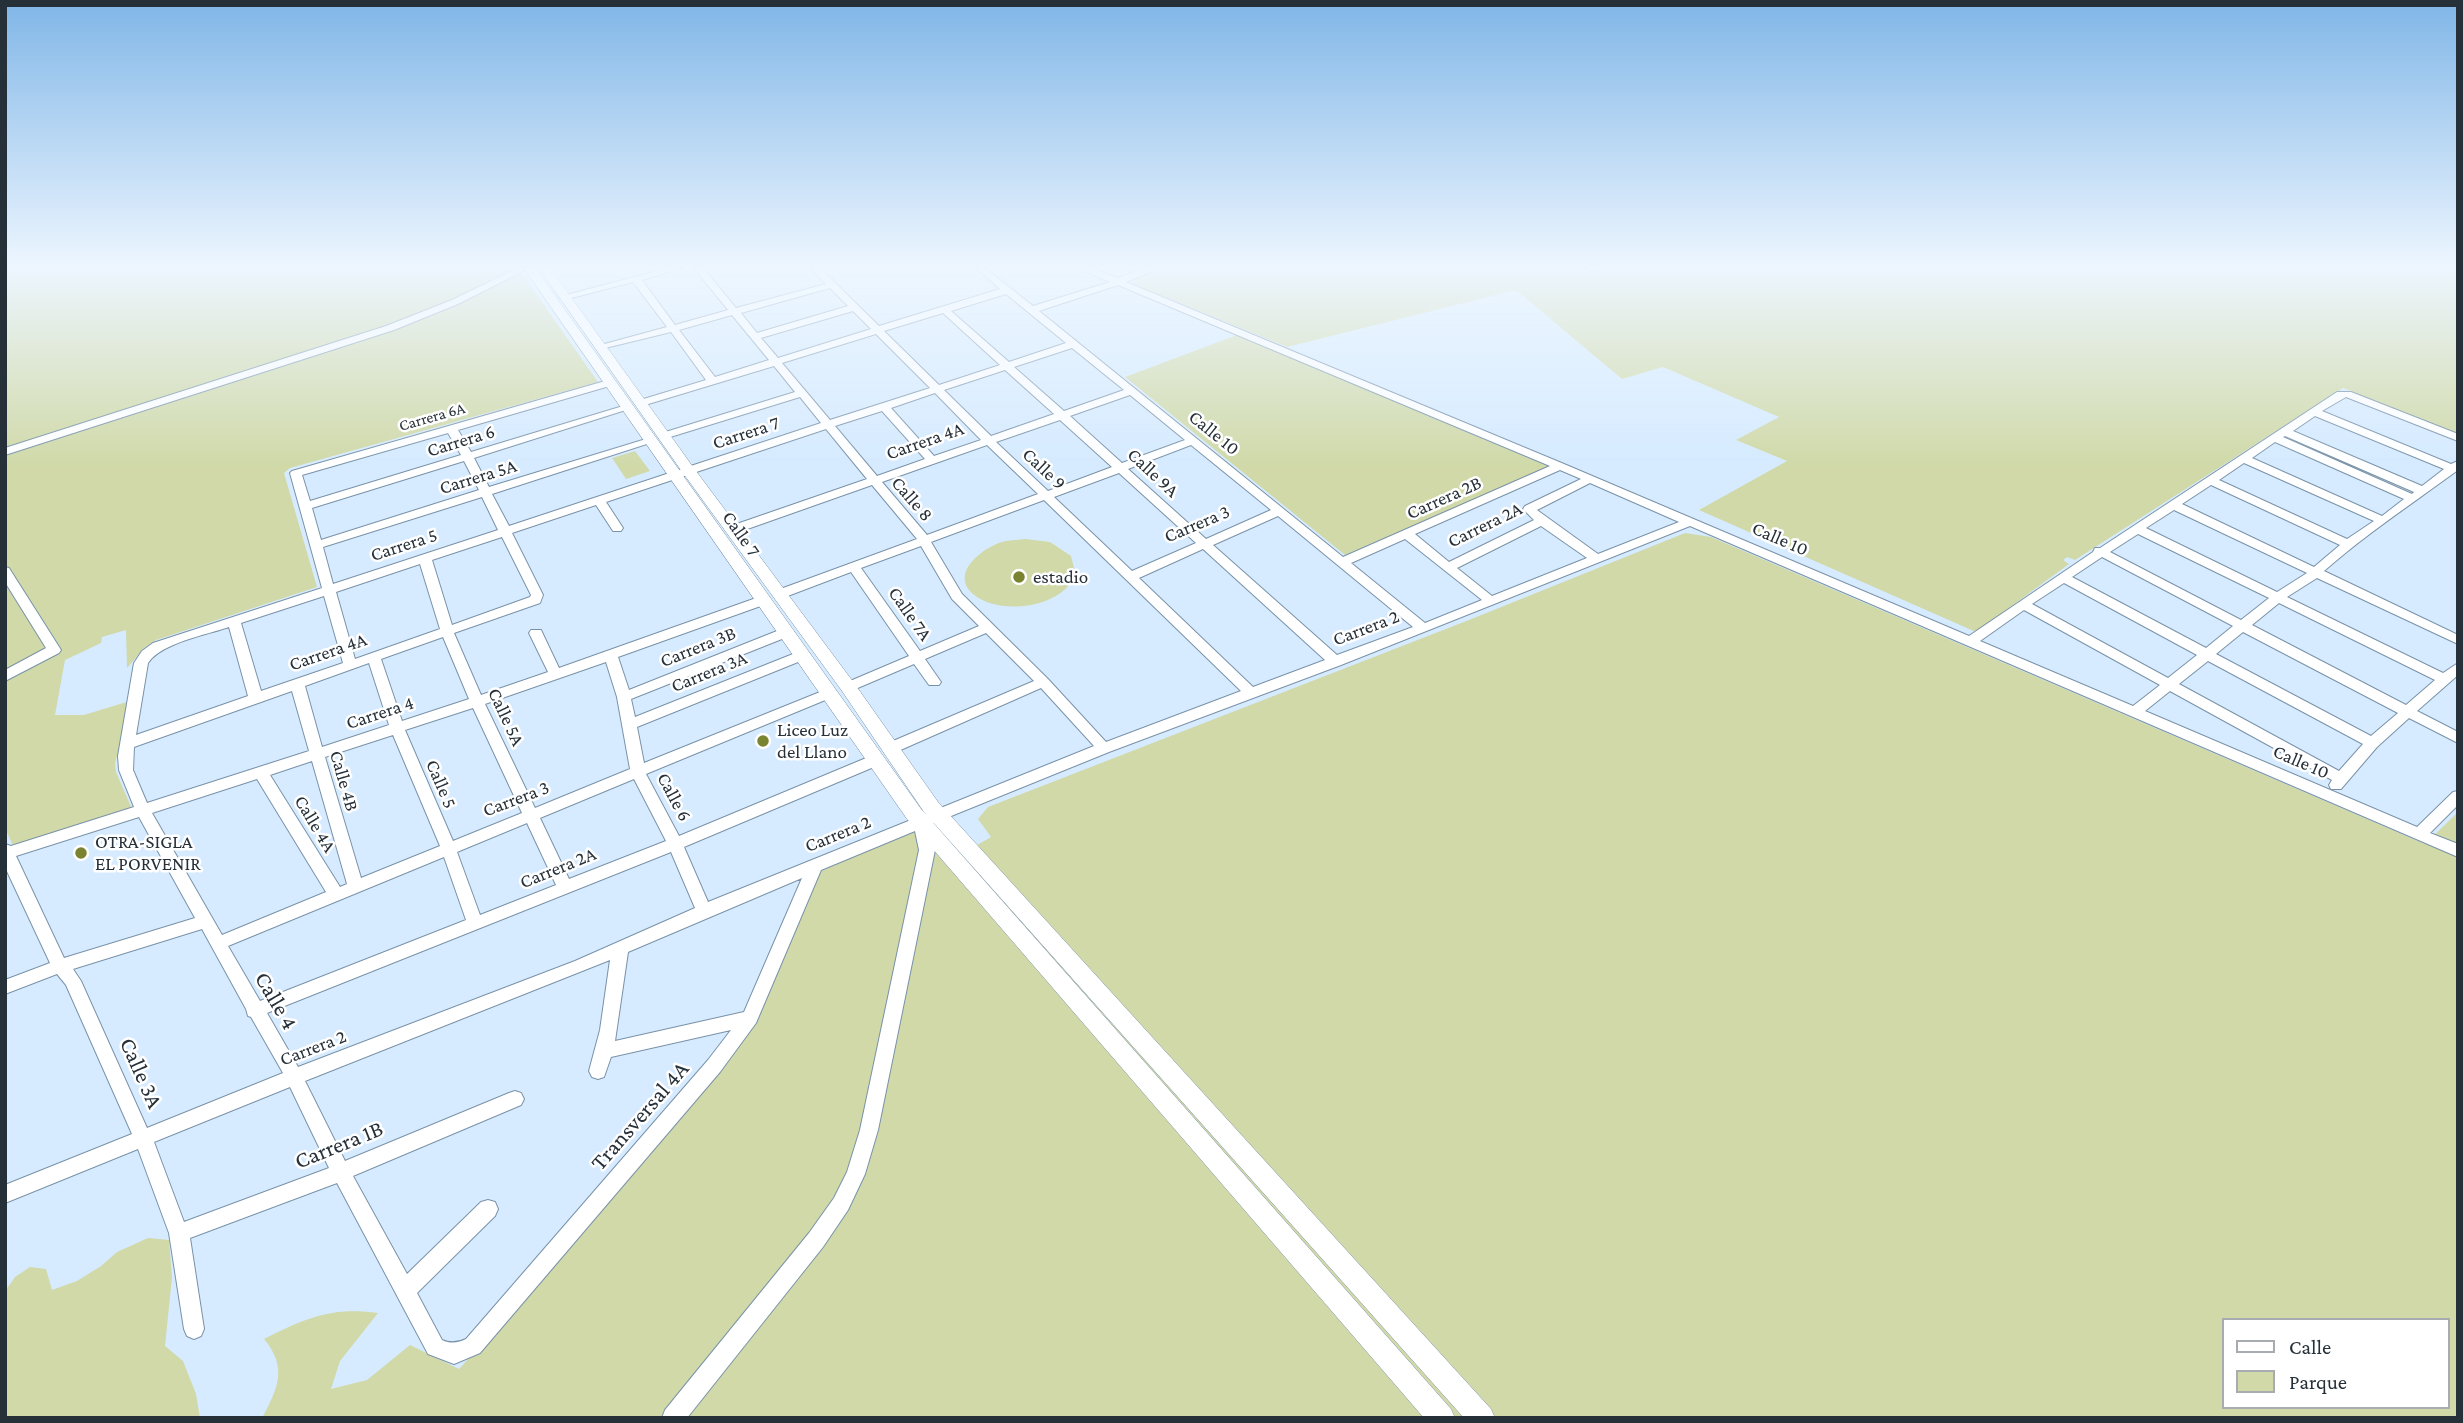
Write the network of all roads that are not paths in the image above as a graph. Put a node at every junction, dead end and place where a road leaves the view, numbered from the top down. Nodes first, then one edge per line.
1 (370, 334) edge
2 (574, 334) edge
3 (591, 334) edge
4 (654, 334) edge
5 (679, 334) edge
6 (761, 334) edge
7 (865, 334) edge
8 (883, 334) edge
9 (972, 334) edge
10 (1061, 334) edge
11 (1245, 334) edge
12 (756, 336) joint
13 (1073, 344) junction
14 (601, 348) junction
15 (778, 362) junction
16 (1008, 366) junction
17 (713, 382) junction
18 (609, 383) junction
19 (939, 389) junction
20 (1132, 391) junction
21 (803, 393) junction
22 (634, 406) junction
23 (885, 407) junction
24 (2314, 412) junction
25 (1061, 415) junction
26 (827, 425) junction
27 (451, 428) junction
28 (2279, 435) junction
29 (656, 438) junction
30 (2458, 438) edge
31 (988, 440) junction
32 (1193, 441) junction
33 (5, 452) edge
34 (468, 457) junction
35 (931, 459) junction
36 (2244, 459) junction
37 (1560, 466) junction
38 (2455, 466) edge
39 (1122, 468) junction
40 (681, 472) junction
41 (872, 479) junction
42 (1590, 479) junction
43 (2210, 480) junction
44 (487, 493) junction
45 (1046, 495) junction
46 (2418, 495) junction
47 (599, 500) junction
48 (2172, 504) junction
49 (305, 506) junction
50 (1279, 511) junction
51 (1542, 521) junction
52 (2383, 521) junction
53 (1689, 522) junction
54 (617, 528) dead end
55 (2136, 528) junction
56 (732, 530) junction
57 (506, 531) junction
58 (1407, 534) junction
59 (924, 540) junction
60 (1204, 544) junction
61 (2348, 544) junction
62 (316, 545) junction
63 (2099, 551) junction
64 (425, 558) junction
65 (1597, 559) junction
66 (1342, 562) junction
67 (854, 566) junction
68 (1448, 567) junction
69 (5, 571) edge
70 (2315, 573) junction
71 (1132, 576) junction
72 (2062, 577) junction
73 (330, 589) junction
74 (780, 594) junction
75 (2277, 598) junction
76 (764, 600) junction
77 (1491, 601) junction
78 (2023, 604) junction
79 (234, 620) junction
80 (2242, 626) junction
81 (989, 627) junction
82 (1423, 628) junction
83 (447, 631) junction
84 (787, 632) junction
85 (536, 633) dead end
86 (2458, 639) edge
87 (1970, 642) junction
88 (146, 654) joint
89 (803, 655) junction
90 (2204, 655) junction
91 (374, 657) junction
92 (611, 657) junction
93 (916, 658) junction
94 (1336, 662) junction
95 (351, 665) junction
96 (2458, 667) edge
97 (555, 673) junction
98 (5, 676) edge
99 (2444, 679) junction
100 (934, 682) dead end
101 (1043, 682) junction
102 (297, 684) junction
103 (2168, 684) junction
104 (848, 687) junction
105 (830, 693) junction
106 (1252, 694) junction
107 (624, 697) junction
108 (256, 698) junction
109 (477, 702) junction
110 (2136, 711) junction
111 (2407, 712) junction
112 (630, 724) junction
113 (397, 728) junction
114 (2458, 738) edge
115 (129, 743) junction
116 (2372, 743) junction
117 (891, 748) junction
118 (1104, 748) junction
119 (316, 754) junction
120 (876, 760) junction
121 (261, 773) junction
122 (638, 774) junction
123 (2340, 778) junction
124 (2329, 795) junction
125 (2458, 796) edge
126 (143, 811) junction
127 (532, 816) junction
128 (930, 819) junction
129 (2419, 834) junction
130 (675, 844) junction
131 (447, 849) junction
132 (2458, 851) edge
133 (6, 853) edge
134 (814, 867) junction
135 (565, 887) junction
136 (356, 888) junction
137 (337, 896) junction
138 (704, 911) junction
139 (206, 921) junction
140 (474, 924) junction
141 (217, 944) junction
142 (620, 950) junction
143 (60, 966) junction
144 (5, 987) edge
145 (254, 1011) junction
146 (750, 1018) junction
147 (604, 1051) junction
148 (598, 1071) dead end
149 (294, 1077) junction
150 (515, 1099) dead end
151 (143, 1139) junction
152 (341, 1172) junction
153 (5, 1194) edge
154 (488, 1209) dead end
155 (179, 1233) junction
156 (405, 1290) junction
157 (194, 1329) dead end
158 (448, 1354) joint
159 (673, 1418) edge
160 (1442, 1418) edge
161 (1482, 1418) edge

1 - 33 street
2 - 18 main road, Calle 7
3 - 14 main road, Calle 7
4 - 14 street
5 - 17 street
6 - 12 street
7 - 15 street, Carrera 6
8 - 19 street, Calle 9
9 - 16 street, Calle 9A
10 - 13 street, Calle 10
11 - 37 street, Calle 10
12 - 15 street, Calle 8
13 - 16 street
13 - 20 street, Calle 10
14 - 22 main road, Calle 7
15 - 17 street, Carrera 6
15 - 21 street, Calle 8
16 - 19 street
16 - 25 street, Calle 9A
17 - 22 street, Carrera 6
18 - 22 main road, Calle 7
18 - 27 street, Carrera 6A
19 - 23 street
19 - 31 street, Calle 9
20 - 25 street, Carrera 4A
20 - 32 street, Calle 10
21 - 26 street, Calle 8
21 - 29 street, Carrera 5A
22 - 29 main road, Calle 7
22 - 34 street, Carrera 6
23 - 26 street
23 - 35 street
24 - 28 street
24 - 30 street
24 - 38 street
25 - 31 street, Carrera 4A
25 - 39 street, Calle 9A
26 - 40 street, Carrera 7
26 - 41 street, Calle 8
27 - 34 street
27 - 49 street, Carrera 6A
28 - 36 street
28 - 46 street
29 - 40 main road, Calle 7
29 - 44 street, Carrera 5A
31 - 35 street, Carrera 4A
31 - 45 street, Calle 9
32 - 39 street
32 - 50 street, Calle 10
34 - 44 street
34 - 49 street, Carrera 6
35 - 41 street, Carrera 4A
36 - 43 street
36 - 52 street
37 - 42 street, Calle 10
37 - 58 street, Carrera 2B
38 - 46 street
39 - 45 street
39 - 60 street, Calle 9A
40 - 47 street, Carrera 5
40 - 56 main road, Calle 7
40 - 76 main road, Calle 7
41 - 56 street, Carrera 4A
41 - 59 street, Calle 8
42 - 51 street
42 - 53 street, Calle 10
43 - 48 street
43 - 61 street
44 - 57 street
44 - 62 street, Carrera 5A
45 - 59 street
45 - 71 street, Calle 9
46 - 52 street
47 - 54 street
47 - 57 street, Carrera 5
48 - 55 street
48 - 70 street
49 - 62 street
50 - 60 street, Carrera 3
50 - 66 street, Calle 10
51 - 65 street
51 - 68 street, Carrera 2A
52 - 61 street
53 - 65 street, Carrera 2
53 - 87 street, Calle 10
55 - 63 street
55 - 75 street
56 - 74 main road, Calle 7
57 - 64 street, Carrera 5
57 - 83 street, Carrera 4A
58 - 66 street, Carrera 2B
58 - 68 street
59 - 67 street
59 - 81 street, Calle 8
60 - 71 street, Carrera 3
60 - 94 street, Calle 9A
61 - 70 street
62 - 73 street
63 - 72 street
63 - 80 street
64 - 73 street, Carrera 5
64 - 83 street, Calle 5A
65 - 77 street, Carrera 2
66 - 82 street, Calle 10
67 - 74 street
67 - 93 street, Calle 7A
68 - 77 street
69 - 98 street
70 - 75 street
70 - 86 street
71 - 106 street, Calle 9
72 - 78 street
72 - 90 street
73 - 79 street, Carrera 5
73 - 95 street
74 - 104 main road, Calle 7
75 - 80 street
75 - 99 street
76 - 84 main road, Calle 7
76 - 92 street, Carrera 4
77 - 82 street, Carrera 2
78 - 87 street
78 - 103 street
79 - 88 street, Carrera 5
79 - 108 street
80 - 90 street
80 - 111 street
81 - 93 street
81 - 101 street, Calle 8
82 - 94 street, Carrera 2
83 - 91 street, Carrera 4A
83 - 109 street, Calle 5A
84 - 89 main road, Calle 7
84 - 107 street, Carrera 3B
85 - 97 street
87 - 110 street, Calle 10
88 - 115 street, Calle 4
89 - 105 main road, Calle 7
89 - 112 street, Carrera 3A
90 - 103 street
90 - 116 street
91 - 95 street, Carrera 4A
91 - 113 street, Calle 5
92 - 97 street, Carrera 4
92 - 107 street, Calle 6
93 - 100 street, Calle 7A
93 - 104 street
94 - 106 street, Carrera 2
95 - 102 street, Carrera 4A
96 - 99 street
97 - 109 street, Carrera 4
99 - 111 street
101 - 117 street
101 - 118 street, Calle 8
102 - 108 street, Carrera 4A
102 - 119 street, Calle 4B
103 - 110 street
103 - 123 street
104 - 117 main road, Calle 7
105 - 120 main road, Calle 7
105 - 122 street, Carrera 3
106 - 118 street, Carrera 2
107 - 112 street, Calle 6
108 - 115 street, Carrera 4A
109 - 113 street, Carrera 4
109 - 127 street, Calle 5A
110 - 124 street, Calle 10
111 - 114 street
111 - 116 street
112 - 122 street, Calle 6
113 - 119 street, Carrera 4
113 - 131 street, Calle 5
115 - 126 street, Calle 4
116 - 123 street
117 - 128 main road, Calle 7
118 - 128 street, Carrera 2
119 - 121 street, Carrera 4
119 - 136 street, Calle 4B
120 - 128 main road, Calle 7
120 - 130 street, Carrera 2A
121 - 126 street, Carrera 4
121 - 137 street, Calle 4A
122 - 127 street, Carrera 3
122 - 130 street, Calle 6
123 - 124 street
124 - 129 street, Calle 10
125 - 129 street
126 - 133 street, Carrera 4
126 - 139 street, Calle 4
127 - 131 street, Carrera 3
127 - 135 street, Calle 5A
128 - 134 street, Carrera 2
128 - 159 street
128 - 160 main road
128 - 161 main road
129 - 132 street, Calle 10
130 - 135 street, Carrera 2A
130 - 138 street, Calle 6
131 - 136 street, Carrera 3
131 - 140 street, Calle 5
133 - 143 street, Calle 3A
134 - 138 street, Carrera 2
134 - 146 street, Transversal 4A
135 - 140 street, Carrera 2A
136 - 137 street, Carrera 3
137 - 141 street, Carrera 3
138 - 142 street, Carrera 2
139 - 141 street, Calle 4
139 - 143 street
140 - 145 street, Carrera 2A
141 - 145 street, Calle 4
142 - 147 street
142 - 149 street, Carrera 2
143 - 144 street
143 - 151 street, Calle 3A
145 - 149 street, Calle 4
146 - 147 street
146 - 158 street, Transversal 4A
147 - 148 street
149 - 151 street, Carrera 2
149 - 152 street, Calle 4
150 - 152 street, Carrera 1B
151 - 153 street, Carrera 2
151 - 155 street, Calle 3A
152 - 155 street, Carrera 1B
152 - 156 street, Calle 4
154 - 156 street
155 - 157 street, Calle 3A
156 - 158 street, Calle 4

